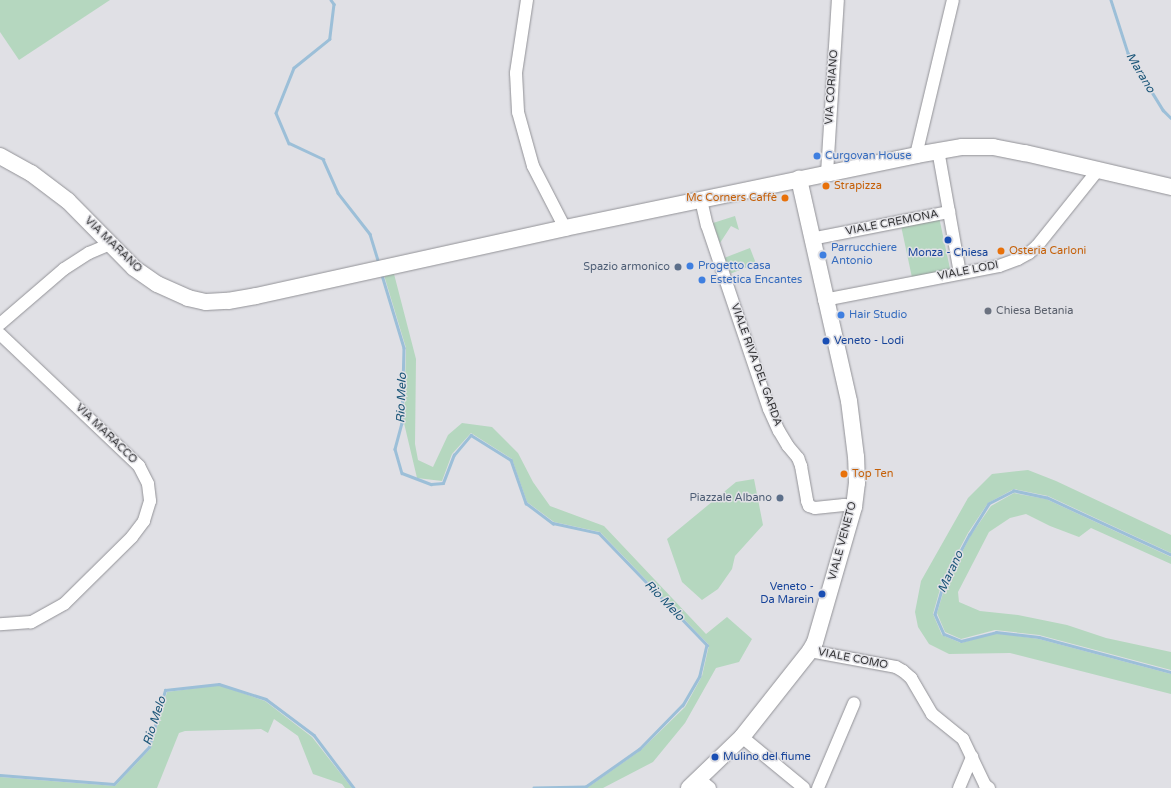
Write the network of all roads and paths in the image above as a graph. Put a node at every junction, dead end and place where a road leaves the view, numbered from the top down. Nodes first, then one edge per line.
1 (527, 0) edge
2 (838, 0) edge
3 (953, 0) edge
4 (938, 150) junction
5 (916, 155) junction
6 (0, 156) edge
7 (1097, 171) junction
8 (827, 173) junction
9 (799, 179) junction
10 (1171, 187) edge
11 (702, 200) junction
12 (949, 212) junction
13 (565, 228) junction
14 (811, 239) junction
15 (110, 244) junction
16 (960, 273) junction
17 (824, 300) junction
18 (0, 332) edge
19 (854, 507) junction
20 (0, 624) edge
21 (810, 651) junction
22 (854, 703) dead end
23 (742, 737) junction
24 (972, 757) junction
25 (700, 785) edge
26 (804, 788) edge
27 (818, 788) edge
28 (959, 788) edge
29 (989, 788) edge

1 - 13 street
2 - 8 street, VIA CORIANO
3 - 5 street
4 - 5 main road, VIA MARANO
4 - 7 main road, VIA MARANO
4 - 12 street
5 - 8 main road, VIA MARANO
6 - 15 main road, VIA MARANO
7 - 10 main road, VIA MARANO
7 - 16 street, VIALE LODI
8 - 9 main road, VIA MARANO
9 - 11 main road, VIA MARANO
9 - 14 main road, VIALE VENETO
11 - 13 main road, VIA MARANO
11 - 19 street, VIALE RIVA DEL GARDA
12 - 14 street, VIALE CREMONA
12 - 16 street
13 - 15 main road, VIA MARANO
14 - 17 main road, VIALE VENETO
15 - 18 street, VIA MARACCO
16 - 17 street, VIALE LODI
17 - 19 main road, VIALE VENETO
18 - 20 street, VIA MARACCO
19 - 21 main road, VIALE VENETO
21 - 23 main road, VIALE VENETO
21 - 24 street, VIALE COMO
22 - 27 street
23 - 25 main road, VIALE VENETO
23 - 26 street
24 - 28 street
24 - 29 street, VIALE COMO

